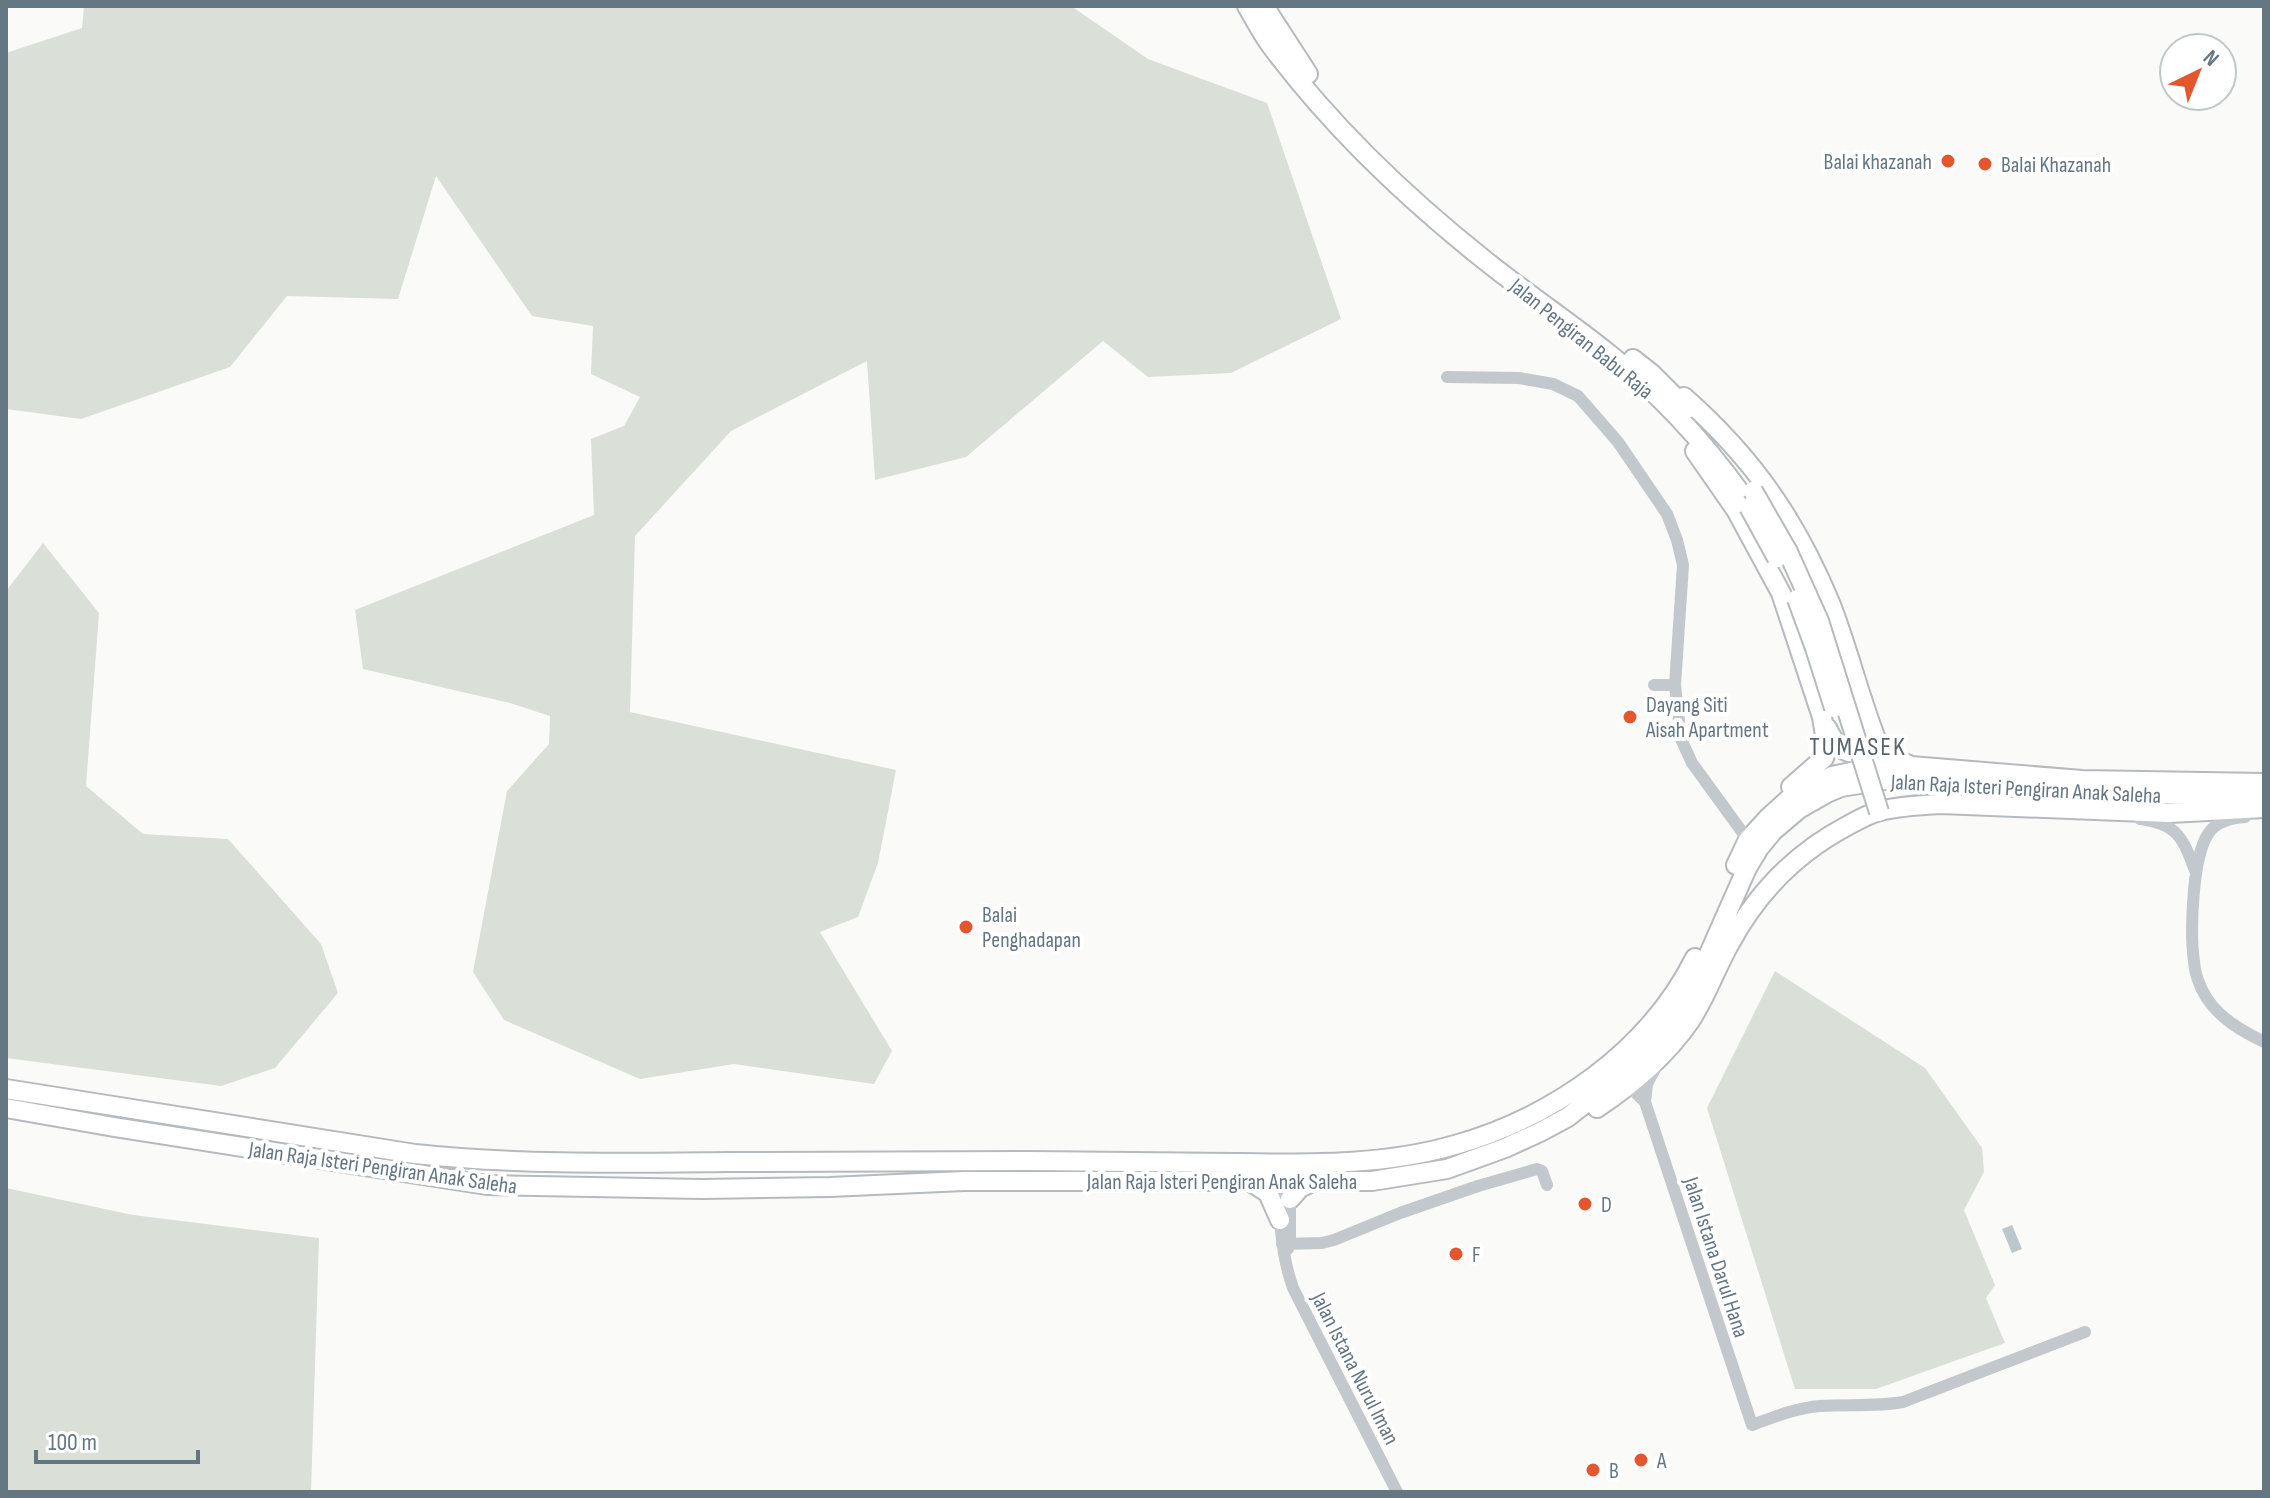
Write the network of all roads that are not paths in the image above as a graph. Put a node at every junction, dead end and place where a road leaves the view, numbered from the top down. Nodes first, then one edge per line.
1 (1247, 6) edge
2 (1264, 6) edge
3 (1447, 377) dead end
4 (1648, 379) junction
5 (1654, 685) dead end
6 (1675, 685) junction
7 (1865, 711) junction
8 (1822, 717) junction
9 (1911, 766) junction
10 (2264, 783) edge
11 (2264, 796) edge
12 (2089, 810) junction
13 (2264, 810) edge
14 (1873, 814) junction
15 (1768, 818) junction
16 (1748, 840) junction
17 (2196, 873) junction
18 (2264, 1042) edge
19 (1663, 1054) junction
20 (6, 1089) edge
21 (1624, 1090) junction
22 (1645, 1102) junction
23 (6, 1108) edge
24 (1540, 1132) junction
25 (1285, 1178) junction
26 (1250, 1182) junction
27 (1547, 1185) dead end
28 (1280, 1220) junction
29 (1285, 1244) junction
30 (2085, 1332) dead end
31 (1397, 1492) edge

1 - 4 main road, Jalan Pengiran Babu Raja
2 - 4 main road, Jalan Pengiran Babu Raja
3 - 6 street
4 - 7 main road
4 - 8 main road
4 - 14 main road, Jalan Pengiran Babu Raja, bridge
5 - 6 street
6 - 16 street
7 - 8 main road
7 - 9 main road
8 - 15 main road
9 - 10 main road, Jalan Raja Isteri Pengiran Anak Saleha
9 - 15 main road, Jalan Raja Isteri Pengiran Anak Saleha
11 - 24 main road, Jalan Raja Isteri Pengiran Anak Saleha
12 - 13 main road
12 - 14 main road
12 - 17 street
13 - 17 street
14 - 19 main road
15 - 16 main road, Jalan Raja Isteri Pengiran Anak Saleha
16 - 25 main road, Jalan Raja Isteri Pengiran Anak Saleha
17 - 18 street
19 - 21 main road
19 - 22 street
20 - 25 main road, Jalan Raja Isteri Pengiran Anak Saleha
21 - 22 street
21 - 24 main road
22 - 30 street, Jalan Istana Darul Hana
23 - 26 main road, Jalan Raja Isteri Pengiran Anak Saleha
24 - 25 main road, Jalan Raja Isteri Pengiran Anak Saleha
25 - 26 main road, Jalan Raja Isteri Pengiran Anak Saleha
25 - 28 street, Jalan Istana Nurul Iman
25 - 29 street, Jalan Istana Nurul Iman
26 - 28 main road
27 - 29 street
28 - 29 street, Jalan Istana Nurul Iman
29 - 31 street, Jalan Istana Nurul Iman

